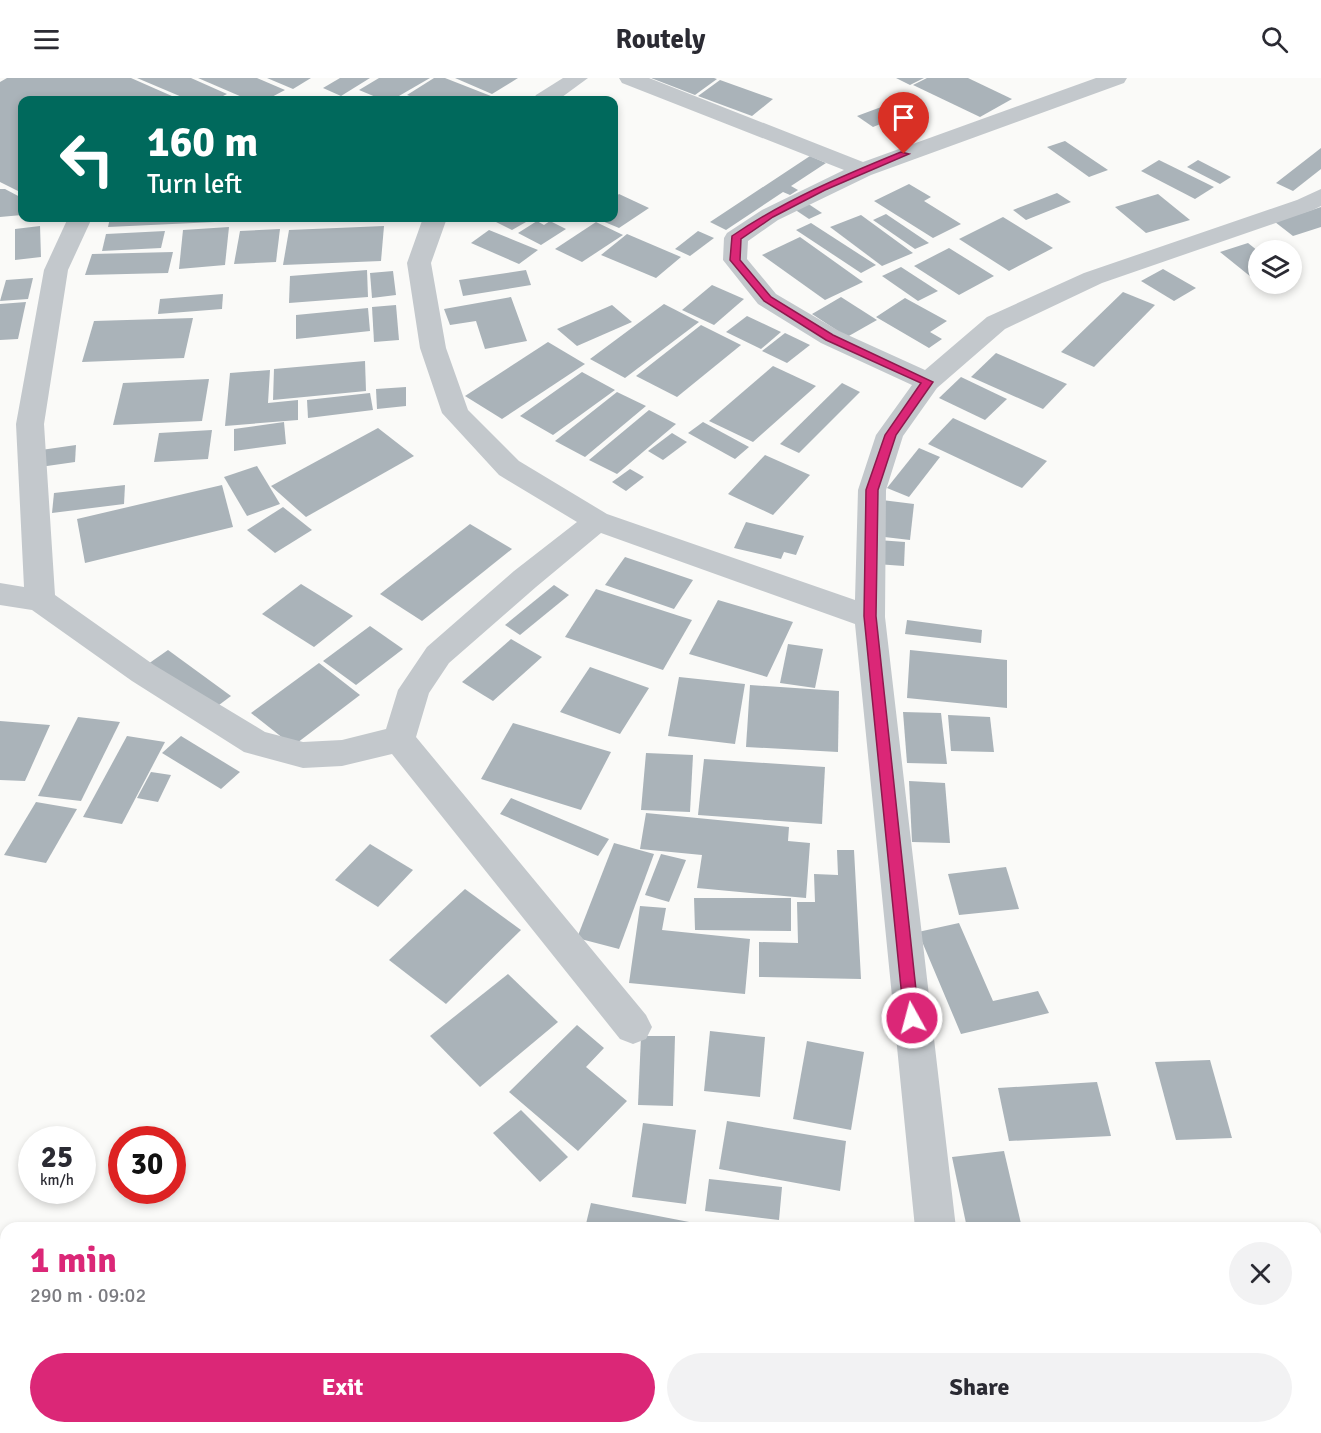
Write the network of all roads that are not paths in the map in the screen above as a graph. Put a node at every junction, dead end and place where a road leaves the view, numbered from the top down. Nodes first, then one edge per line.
1 (577, 78) edge
2 (630, 78) edge
3 (1116, 78) edge
4 (550, 96) edge
5 (863, 170) junction
6 (1321, 196) edge
7 (78, 222) edge
8 (434, 222) edge
9 (928, 382) junction
10 (597, 521) junction
11 (0, 594) edge
12 (40, 600) junction
13 (870, 616) junction
14 (399, 739) junction
15 (633, 1026) dead end
16 (935, 1222) edge

1 - 4 street
2 - 5 street
3 - 5 street
5 - 9 street
6 - 9 street
7 - 12 street
8 - 10 street
9 - 13 street
10 - 13 street
10 - 14 street
11 - 12 street
12 - 14 street
13 - 16 street
14 - 15 street

